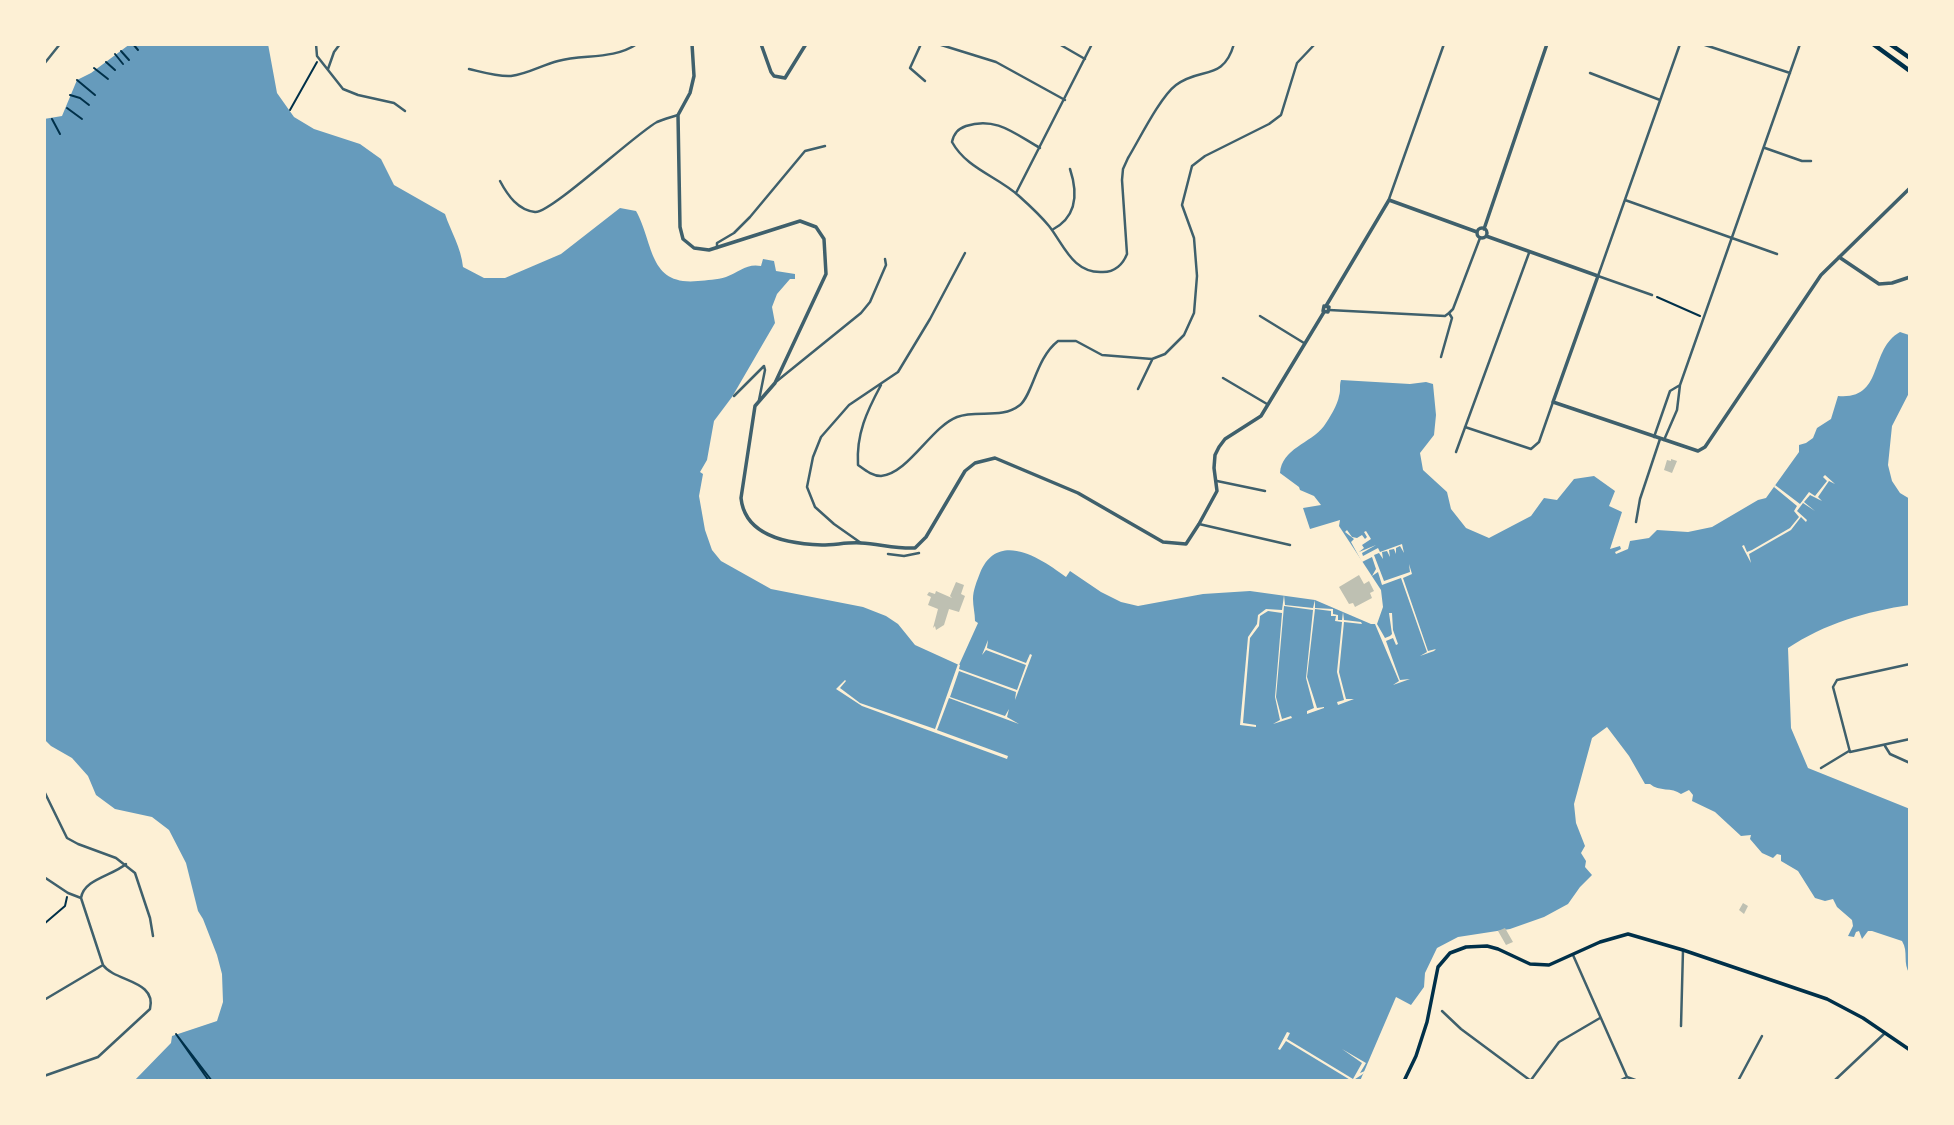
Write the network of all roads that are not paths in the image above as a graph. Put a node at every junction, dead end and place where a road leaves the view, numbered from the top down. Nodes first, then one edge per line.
1 (60, 44) edge
2 (316, 44) edge
3 (340, 44) edge
4 (636, 44) edge
5 (692, 44) edge
6 (761, 44) edge
7 (806, 44) edge
8 (921, 44) edge
9 (938, 44) edge
10 (1059, 44) edge
11 (1092, 44) edge
12 (1234, 44) edge
13 (1315, 44) edge
14 (1444, 44) edge
15 (1547, 44) edge
16 (1680, 44) edge
17 (1702, 44) edge
18 (1800, 44) edge
19 (1873, 44) edge
20 (1890, 44) edge
21 (1910, 58) edge
22 (1085, 59) junction
23 (44, 64) edge
24 (469, 69) dead end
25 (328, 70) junction
26 (1910, 71) edge
27 (1590, 73) dead end
28 (1790, 73) junction
29 (925, 80) dead end
30 (1065, 100) junction
31 (1660, 100) junction
32 (405, 111) dead end
33 (678, 115) junction
34 (825, 146) dead end
35 (1763, 147) junction
36 (1040, 148) junction
37 (1811, 160) dead end
38 (1070, 169) dead end
39 (500, 181) dead end
40 (1910, 188) edge
41 (1016, 193) junction
42 (1389, 200) junction
43 (1625, 200) junction
44 (1485, 229) junction
45 (1052, 230) junction
46 (1477, 232) junction
47 (1486, 236) junction
48 (1480, 238) junction
49 (1732, 239) junction
50 (716, 249) junction
51 (965, 253) dead end
52 (1529, 253) junction
53 (1777, 254) dead end
54 (1839, 257) junction
55 (885, 259) dead end
56 (1598, 276) junction
57 (1910, 276) edge
58 (1652, 295) road end
59 (1328, 308) junction
60 (1449, 313) junction
61 (1260, 316) dead end
62 (1304, 343) junction
63 (1441, 357) dead end
64 (1152, 359) junction
65 (1223, 378) dead end
66 (775, 383) junction
67 (881, 385) junction
68 (1679, 385) junction
69 (1138, 388) dead end
70 (734, 396) dead end
71 (759, 400) junction
72 (1553, 402) junction
73 (1267, 404) junction
74 (1465, 428) junction
75 (1654, 437) junction
76 (1662, 440) junction
77 (1456, 452) dead end
78 (1215, 481) junction
79 (1265, 491) dead end
80 (1636, 522) dead end
81 (1199, 524) junction
82 (861, 543) junction
83 (1290, 545) dead end
84 (919, 553) dead end
85 (888, 554) dead end
86 (1910, 664) edge
87 (1910, 740) edge
88 (1885, 746) junction
89 (1850, 751) junction
90 (1910, 763) edge
91 (1821, 768) dead end
92 (44, 791) edge
93 (126, 864) junction
94 (44, 877) edge
95 (81, 898) junction
96 (153, 936) dead end
97 (1683, 950) junction
98 (1573, 955) junction
99 (103, 965) junction
100 (44, 1000) edge
101 (1442, 1011) dead end
102 (1600, 1018) junction
103 (1681, 1026) dead end
104 (1885, 1033) junction
105 (1762, 1036) dead end
106 (1910, 1050) edge
107 (44, 1076) edge
108 (1627, 1077) junction
109 (1404, 1081) edge
110 (1531, 1081) edge
111 (1619, 1081) edge
112 (1638, 1081) edge
113 (1738, 1081) edge
114 (1834, 1081) edge

1 - 23 street
2 - 25 street
3 - 25 street
4 - 24 street
5 - 33 street
6 - 7 street
8 - 29 street
9 - 30 street
10 - 22 street
11 - 22 street
12 - 45 street
13 - 64 street
14 - 42 street
15 - 44 street
16 - 31 street
17 - 28 street
18 - 28 street
19 - 26 main road
20 - 21 main road
22 - 30 street
25 - 32 street
27 - 31 street
28 - 35 street
30 - 36 street
31 - 43 street
33 - 39 street
33 - 50 street
34 - 50 street
35 - 37 street
35 - 49 street
36 - 41 street
36 - 41 street
38 - 45 street
40 - 54 street
41 - 45 street
42 - 46 street
42 - 59 street
43 - 49 street
43 - 56 street
44 - 46 street
44 - 47 street
46 - 48 street
47 - 48 street
47 - 52 street
48 - 60 street
49 - 53 street
49 - 68 street
50 - 66 street
51 - 67 street
52 - 56 street
52 - 74 street
54 - 57 street
54 - 76 street
55 - 66 street
56 - 58 street
56 - 72 street
59 - 60 street
59 - 62 street
60 - 63 street
61 - 62 street
62 - 73 street
64 - 67 street
64 - 69 street
65 - 73 street
66 - 71 street
67 - 82 street
68 - 75 street
68 - 76 street
70 - 71 street
71 - 82 street
72 - 74 street
72 - 75 street
73 - 78 street
74 - 77 street
75 - 76 street
76 - 80 street
78 - 79 street
78 - 81 street
81 - 82 street
81 - 83 street
84 - 85 street
86 - 89 street
87 - 88 street
88 - 89 street
88 - 90 street
89 - 91 street
92 - 93 street
93 - 95 street
93 - 96 street
94 - 95 street
95 - 99 street
97 - 98 main road
97 - 103 street
97 - 104 main road
98 - 102 street
98 - 109 main road
99 - 100 street
99 - 107 street
101 - 110 street
102 - 108 street
102 - 110 street
104 - 106 main road
104 - 114 street
105 - 113 street
108 - 111 street
108 - 112 street

